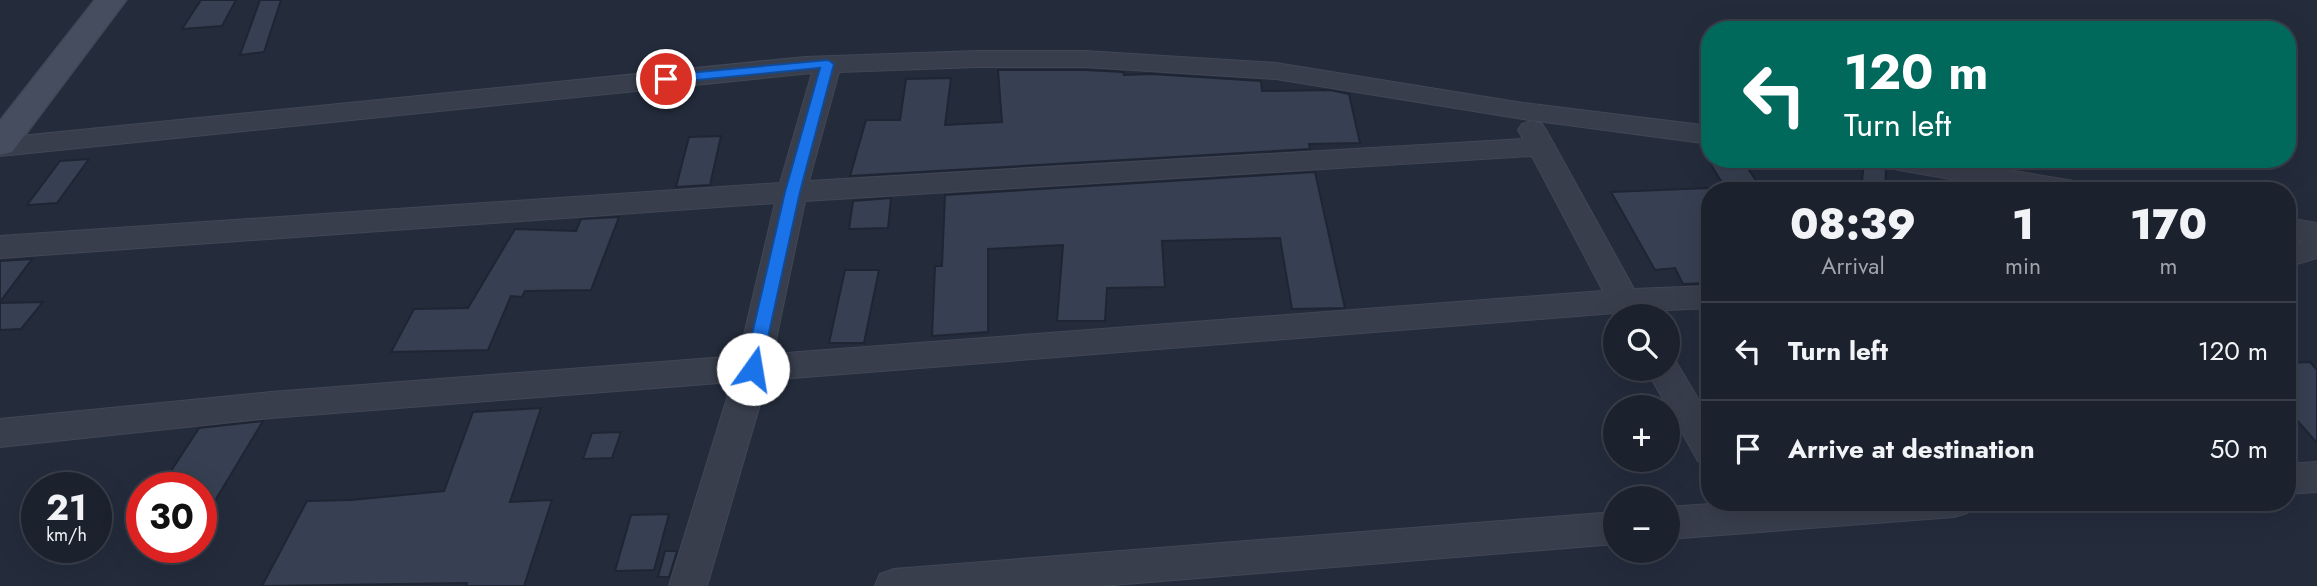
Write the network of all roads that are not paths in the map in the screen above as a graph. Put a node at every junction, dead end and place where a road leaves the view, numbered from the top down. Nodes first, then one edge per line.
1 (111, 0) edge
2 (828, 64) junction
3 (1523, 111) junction
4 (1701, 134) edge
5 (0, 146) edge
6 (1541, 148) junction
7 (1940, 168) edge
8 (2022, 182) edge
9 (792, 192) junction
10 (2296, 230) edge
11 (2317, 233) edge
12 (0, 247) edge
13 (2317, 247) edge
14 (2296, 253) edge
15 (1701, 298) edge
16 (1626, 304) edge
17 (1663, 304) edge
18 (1603, 311) edge
19 (753, 369) junction
20 (1670, 381) edge
21 (0, 433) edge
22 (1701, 435) edge
23 (2317, 477) edge
24 (2296, 478) edge
25 (1737, 511) edge
26 (1680, 521) edge
27 (1603, 529) edge
28 (688, 586) edge
29 (894, 586) edge

1 - 5 street
2 - 3 street
2 - 5 street
2 - 9 street
3 - 4 street
3 - 6 street
6 - 9 street
6 - 16 street
7 - 8 street
9 - 12 street
9 - 19 street
10 - 11 street
13 - 14 street
15 - 17 street
18 - 19 street
19 - 21 street
19 - 28 street
20 - 22 street
23 - 24 street
25 - 26 street
27 - 29 street

